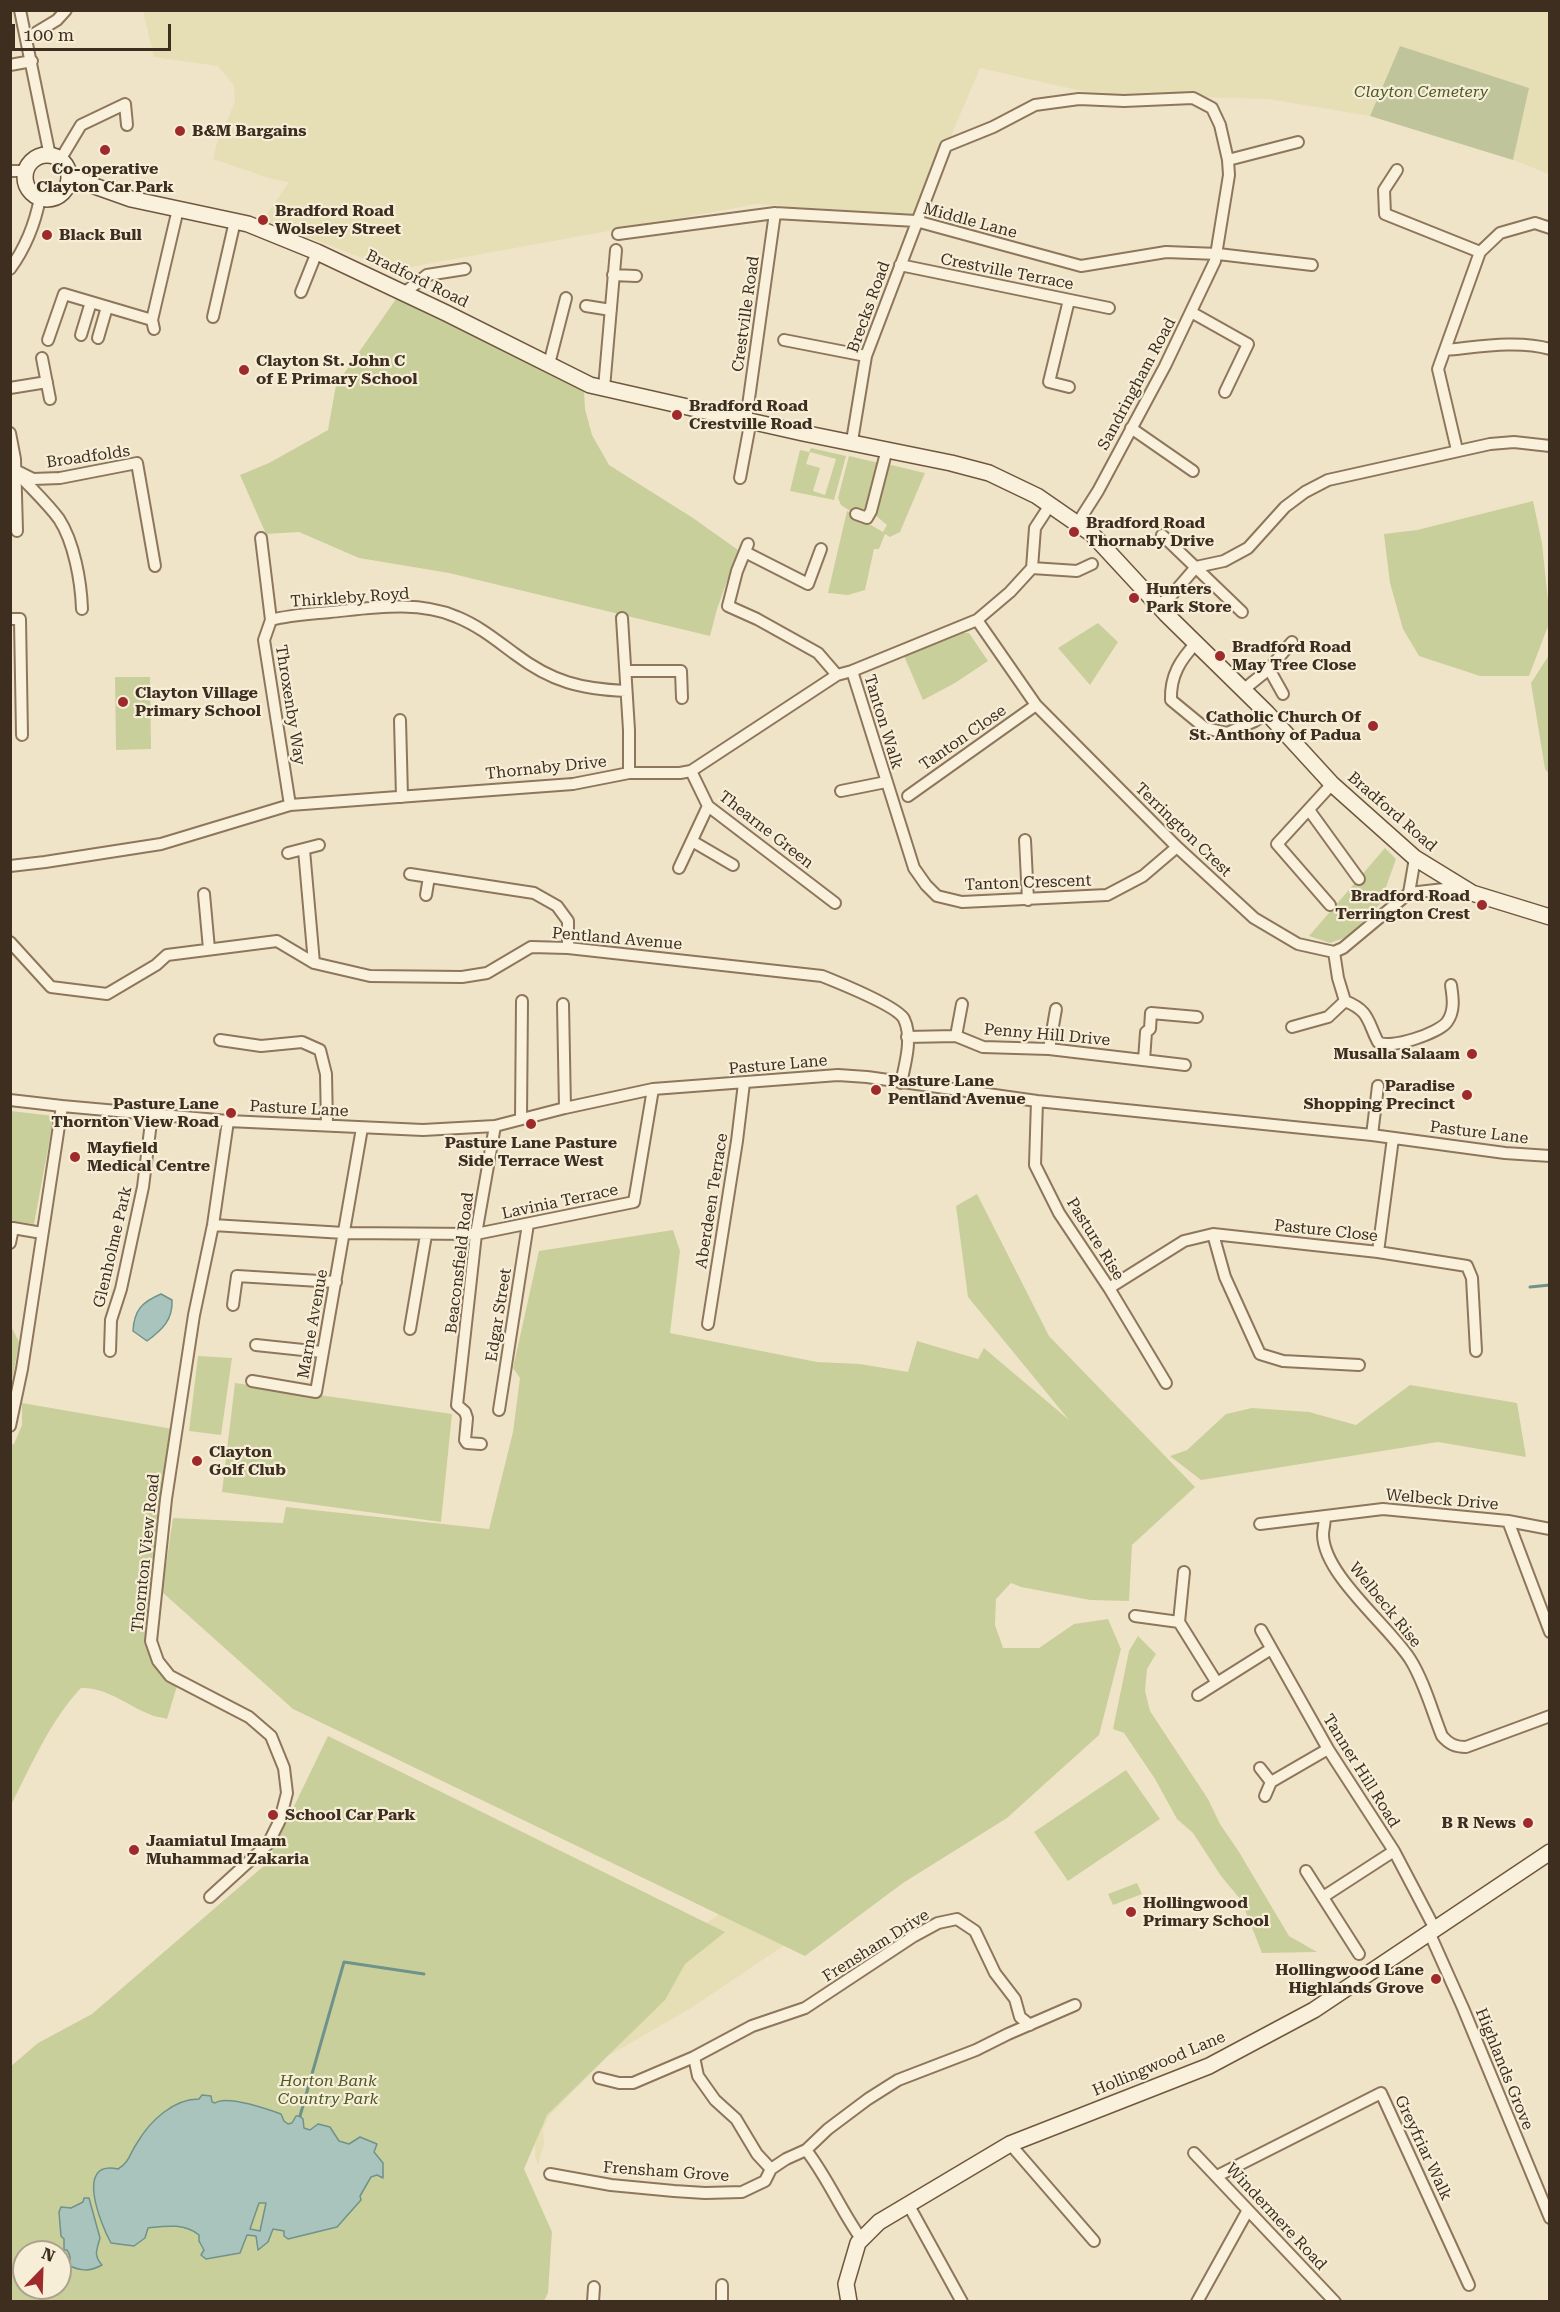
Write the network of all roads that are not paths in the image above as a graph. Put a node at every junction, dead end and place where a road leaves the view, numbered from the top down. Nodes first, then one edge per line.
1 (20, 10) edge
2 (66, 10) edge
3 (27, 38) junction
4 (32, 61) junction
5 (10, 65) edge
6 (128, 125) dead end
7 (1298, 142) dead end
8 (55, 158) junction
9 (1228, 160) junction
10 (1397, 170) dead end
11 (18, 171) edge
12 (69, 177) junction
13 (40, 198) junction
14 (178, 209) junction
15 (775, 213) junction
16 (236, 221) junction
17 (916, 221) junction
18 (1550, 228) edge
19 (618, 234) dead end
20 (616, 250) dead end
21 (317, 252) junction
22 (1480, 252) junction
23 (1218, 254) junction
24 (1312, 265) dead end
25 (900, 266) junction
26 (10, 268) edge
27 (465, 269) dead end
28 (613, 274) junction
29 (636, 276) dead end
30 (301, 292) dead end
31 (404, 293) junction
32 (566, 298) dead end
33 (1069, 300) junction
34 (91, 302) junction
35 (586, 306) dead end
36 (107, 307) junction
37 (1109, 308) dead end
38 (610, 310) junction
39 (1191, 312) junction
40 (213, 316) dead end
41 (81, 335) dead end
42 (98, 338) dead end
43 (48, 340) dead end
44 (784, 340) dead end
45 (1550, 349) edge
46 (1446, 350) junction
47 (866, 356) junction
48 (42, 358) dead end
49 (549, 364) junction
50 (47, 382) junction
51 (1069, 387) dead end
52 (10, 388) edge
53 (604, 388) junction
54 (1225, 392) dead end
55 (50, 399) dead end
56 (747, 420) junction
57 (1131, 428) junction
58 (10, 433) edge
59 (852, 441) junction
60 (1550, 446) edge
61 (887, 449) junction
62 (1457, 450) junction
63 (13, 471) edge
64 (1193, 471) dead end
65 (740, 478) dead end
66 (1050, 505) junction
67 (856, 514) dead end
68 (1077, 524) junction
69 (17, 531) dead end
70 (1161, 535) dead end
71 (261, 538) dead end
72 (821, 549) dead end
73 (1092, 564) dead end
74 (155, 566) dead end
75 (1196, 567) junction
76 (1032, 568) junction
77 (1158, 605) junction
78 (82, 609) dead end
79 (1242, 612) dead end
80 (622, 618) dead end
81 (10, 619) edge
82 (271, 620) junction
83 (977, 620) junction
84 (1197, 642) junction
85 (1292, 642) dead end
86 (1269, 669) junction
87 (626, 671) junction
88 (852, 671) junction
89 (837, 675) junction
90 (1243, 690) junction
91 (626, 691) junction
92 (1283, 694) dead end
93 (682, 698) dead end
94 (1036, 705) junction
95 (1267, 713) junction
96 (400, 720) dead end
97 (22, 735) dead end
98 (691, 771) junction
99 (629, 773) junction
100 (886, 782) junction
101 (1332, 784) junction
102 (841, 790) dead end
103 (908, 796) dead end
104 (402, 797) junction
105 (290, 805) junction
106 (708, 806) junction
107 (1309, 810) junction
108 (1025, 840) dead end
109 (692, 841) junction
110 (319, 845) dead end
111 (1177, 847) junction
112 (304, 850) junction
113 (288, 853) dead end
114 (1414, 858) junction
115 (733, 865) dead end
116 (10, 866) edge
117 (679, 868) dead end
118 (410, 874) dead end
119 (429, 877) junction
120 (1359, 879) dead end
121 (1462, 888) junction
122 (1409, 893) junction
123 (204, 894) dead end
124 (426, 895) dead end
125 (937, 896) joint
126 (1028, 900) junction
127 (835, 903) dead end
128 (1330, 905) dead end
129 (1550, 917) edge
130 (10, 942) edge
131 (568, 948) junction
132 (209, 949) junction
133 (1334, 952) junction
134 (314, 963) junction
135 (1451, 986) dead end
136 (522, 1001) dead end
137 (1345, 1001) junction
138 (563, 1004) dead end
139 (962, 1004) dead end
140 (1056, 1009) dead end
141 (1197, 1017) dead end
142 (1292, 1027) dead end
143 (956, 1036) junction
144 (907, 1037) junction
145 (220, 1040) dead end
146 (1049, 1049) junction
147 (1144, 1060) junction
148 (1185, 1065) dead end
149 (744, 1083) junction
150 (901, 1083) junction
151 (1378, 1086) dead end
152 (653, 1089) junction
153 (10, 1100) edge
154 (1036, 1101) junction
155 (62, 1106) junction
156 (565, 1108) junction
157 (152, 1114) junction
158 (520, 1119) junction
159 (228, 1121) junction
160 (327, 1125) junction
161 (495, 1126) junction
162 (363, 1128) junction
163 (1372, 1135) junction
164 (1393, 1138) junction
165 (1550, 1156) edge
166 (528, 1224) junction
167 (213, 1225) junction
168 (42, 1233) junction
169 (344, 1233) junction
170 (476, 1234) junction
171 (1213, 1234) junction
172 (426, 1235) junction
173 (10, 1243) edge
174 (1378, 1252) junction
175 (336, 1282) junction
176 (1109, 1288) junction
177 (233, 1305) dead end
178 (708, 1324) dead end
179 (410, 1329) dead end
180 (256, 1345) dead end
181 (110, 1351) dead end
182 (1476, 1351) dead end
183 (322, 1352) junction
184 (1359, 1365) dead end
185 (252, 1381) dead end
186 (1166, 1383) dead end
187 (499, 1410) dead end
188 (10, 1426) edge
189 (481, 1444) dead end
190 (1325, 1517) junction
191 (1508, 1521) junction
192 (1260, 1524) dead end
193 (1550, 1529) edge
194 (1184, 1572) dead end
195 (1135, 1616) dead end
196 (1179, 1622) junction
197 (1261, 1630) dead end
198 (1550, 1632) edge
199 (1271, 1649) junction
200 (1217, 1683) junction
201 (1198, 1695) dead end
202 (1550, 1716) edge
203 (1328, 1749) junction
204 (1260, 1768) dead end
205 (1270, 1782) junction
206 (1265, 1796) dead end
207 (1394, 1851) junction
208 (1550, 1852) edge
209 (1306, 1870) dead end
210 (210, 1897) dead end
211 (1323, 1897) junction
212 (1432, 1930) junction
213 (1359, 1954) dead end
214 (1075, 2006) dead end
215 (1030, 2025) junction
216 (694, 2057) junction
217 (599, 2078) dead end
218 (1010, 2144) junction
219 (806, 2150) junction
220 (1194, 2153) dead end
221 (771, 2169) junction
222 (550, 2174) dead end
223 (1217, 2176) junction
224 (908, 2204) junction
225 (1248, 2210) junction
226 (1550, 2218) edge
227 (862, 2240) junction
228 (1094, 2241) dead end
229 (722, 2285) dead end
230 (1469, 2286) dead end
231 (594, 2287) dead end
232 (593, 2301) edge
233 (722, 2301) edge
234 (849, 2301) edge
235 (960, 2301) edge
236 (1197, 2301) edge
237 (1335, 2301) edge

1 - 3 street
2 - 3 street
3 - 4 street
4 - 5 street
4 - 8 street
6 - 8 street
7 - 9 street
8 - 11 street
8 - 12 street
9 - 17 street, Brecks Road
9 - 23 street, Sandringham Road
10 - 22 street
11 - 13 street
12 - 13 street
12 - 14 street, Bradford Road
13 - 26 street
14 - 16 street, Bradford Road
14 - 36 street
15 - 17 street, Middle Lane
15 - 19 street, Middle Lane
15 - 56 street, Crestville Road
16 - 21 street, Bradford Road
16 - 40 street
17 - 23 street, Middle Lane
17 - 25 street, Brecks Road
18 - 22 street
20 - 28 street
21 - 30 street
21 - 31 street, Bradford Road
22 - 46 street
23 - 24 street, Middle Lane
23 - 39 street, Sandringham Road
25 - 33 street, Crestville Terrace
25 - 47 street, Brecks Road
27 - 31 street
28 - 29 street
28 - 38 street
31 - 49 street, Bradford Road
32 - 49 street
33 - 37 street, Crestville Terrace
33 - 51 street
34 - 36 street
34 - 41 street
34 - 43 street
35 - 38 street
36 - 42 street
38 - 53 street
39 - 54 street
39 - 57 street, Sandringham Road
44 - 47 street
45 - 46 street
46 - 62 street
47 - 59 street, Brecks Road
48 - 50 street
49 - 53 street, Bradford Road
50 - 52 street
50 - 55 street
53 - 56 street, Bradford Road
56 - 59 street, Bradford Road
56 - 65 street
57 - 64 street
57 - 68 street, Sandringham Road
58 - 63 street
59 - 61 street, Bradford Road
60 - 62 street
61 - 66 street, Bradford Road
61 - 67 street
62 - 75 street
63 - 69 street
63 - 74 street, Broadfolds
63 - 78 street
66 - 68 street, Bradford Road
66 - 76 street
68 - 77 street, Bradford Road
70 - 75 street
71 - 82 street, Throxenby Way
72 - 89 street
73 - 76 street
75 - 77 street
75 - 79 street
76 - 83 street, Thornaby Drive
77 - 84 street, Bradford Road
80 - 87 street
81 - 97 street
82 - 91 street, Thirkleby Royd
82 - 105 street, Throxenby Way
83 - 88 street, Thornaby Drive
83 - 94 street, Terrington Crest
84 - 90 street, Bradford Road
84 - 95 street
85 - 86 street
86 - 90 street
86 - 92 street
87 - 91 street
87 - 93 street
88 - 89 street, Thornaby Drive
88 - 100 street, Tanton Walk
89 - 98 street, Thornaby Drive
90 - 95 street, Bradford Road
91 - 99 street
94 - 103 street, Tanton Close
94 - 111 street, Terrington Crest
95 - 101 street, Bradford Road
96 - 104 street
98 - 99 street, Thornaby Drive
98 - 106 street, Thearne Green
99 - 104 street, Thornaby Drive
100 - 102 street, Tanton Walk
100 - 125 street, Tanton Walk
101 - 107 street
101 - 114 street, Bradford Road
104 - 105 street, Thornaby Drive
105 - 116 street, Thornaby Drive
106 - 109 street
106 - 127 street, Thearne Green
107 - 120 street
107 - 128 street
108 - 126 street
109 - 115 street
109 - 117 street
110 - 112 street
111 - 126 street, Tanton Crescent
111 - 133 street, Terrington Crest
112 - 113 street
112 - 134 street
114 - 121 street, Bradford Road
114 - 122 street
118 - 119 street
119 - 124 street
119 - 131 street
121 - 122 street
121 - 129 street, Bradford Road
122 - 133 street
123 - 132 street
125 - 126 street, Tanton Crescent
130 - 132 street, Pentland Avenue
131 - 134 street, Pentland Avenue
131 - 144 street, Pentland Avenue
132 - 134 street, Pentland Avenue
133 - 137 street
135 - 137 street
136 - 158 street
137 - 142 street
138 - 156 street
139 - 143 street
140 - 146 street
141 - 147 street
143 - 144 street, Penny Hill Drive
143 - 146 street, Penny Hill Drive
144 - 150 street, Pentland Avenue
145 - 160 street
146 - 147 street, Penny Hill Drive
147 - 148 street, Penny Hill Drive
149 - 150 street, Pasture Lane
149 - 152 street, Pasture Lane
149 - 178 street, Aberdeen Terrace
150 - 154 street, Pasture Lane
151 - 163 street
152 - 156 street, Pasture Lane
152 - 166 street, Lavinia Terrace
153 - 155 street, Pasture Lane
154 - 163 street, Pasture Lane
154 - 176 street, Pasture Rise
155 - 157 street, Pasture Lane
155 - 168 street
156 - 158 street, Pasture Lane
157 - 159 street, Pasture Lane
157 - 181 street, Glenholme Park
158 - 161 street, Pasture Lane
159 - 160 street, Pasture Lane
159 - 167 street, Thornton View Road
160 - 162 street, Pasture Lane
161 - 162 street, Pasture Lane
161 - 170 street, Beaconsfield Road
162 - 169 street, Marne Avenue
163 - 164 street, Pasture Lane
164 - 165 street, Pasture Lane
164 - 174 street
166 - 170 street, Lavinia Terrace
166 - 187 street, Edgar Street
167 - 169 street, Lavinia Terrace
167 - 210 street, Thornton View Road
168 - 173 street
168 - 188 street
169 - 172 street, Lavinia Terrace
169 - 175 street, Marne Avenue
170 - 172 street, Lavinia Terrace
170 - 189 street, Beaconsfield Road
171 - 174 street, Pasture Close
171 - 176 street, Pasture Close
171 - 184 street
172 - 179 street
174 - 182 street, Pasture Close
175 - 177 street
175 - 183 street, Marne Avenue
176 - 186 street, Pasture Rise
180 - 183 street
183 - 185 street, Marne Avenue
190 - 191 street, Welbeck Drive
190 - 192 street, Welbeck Drive
190 - 202 street, Welbeck Rise
191 - 193 street, Welbeck Drive
191 - 198 street
194 - 196 street
195 - 196 street
196 - 200 street
197 - 199 street, Tanner Hill Road
199 - 200 street
199 - 203 street, Tanner Hill Road
200 - 201 street
203 - 205 street
203 - 207 street, Tanner Hill Road
204 - 205 street
205 - 206 street
207 - 211 street
207 - 212 street, Tanner Hill Road
208 - 212 street, Hollingwood Lane
209 - 211 street
211 - 213 street
212 - 218 street, Hollingwood Lane
212 - 226 street, Highlands Grove
214 - 215 street
215 - 216 street, Frensham Drive
215 - 219 street
216 - 217 street
216 - 221 street
218 - 224 street, Hollingwood Lane
218 - 228 street
219 - 221 street, Frensham Grove
219 - 227 street
220 - 223 street, Windermere Road
221 - 222 street, Frensham Grove
223 - 225 street, Windermere Road
223 - 230 street, Greyfriar Walk
224 - 227 street, Hollingwood Lane
224 - 235 street
225 - 236 street
225 - 237 street, Windermere Road
227 - 234 street, Hollingwood Lane
229 - 233 street
231 - 232 street

